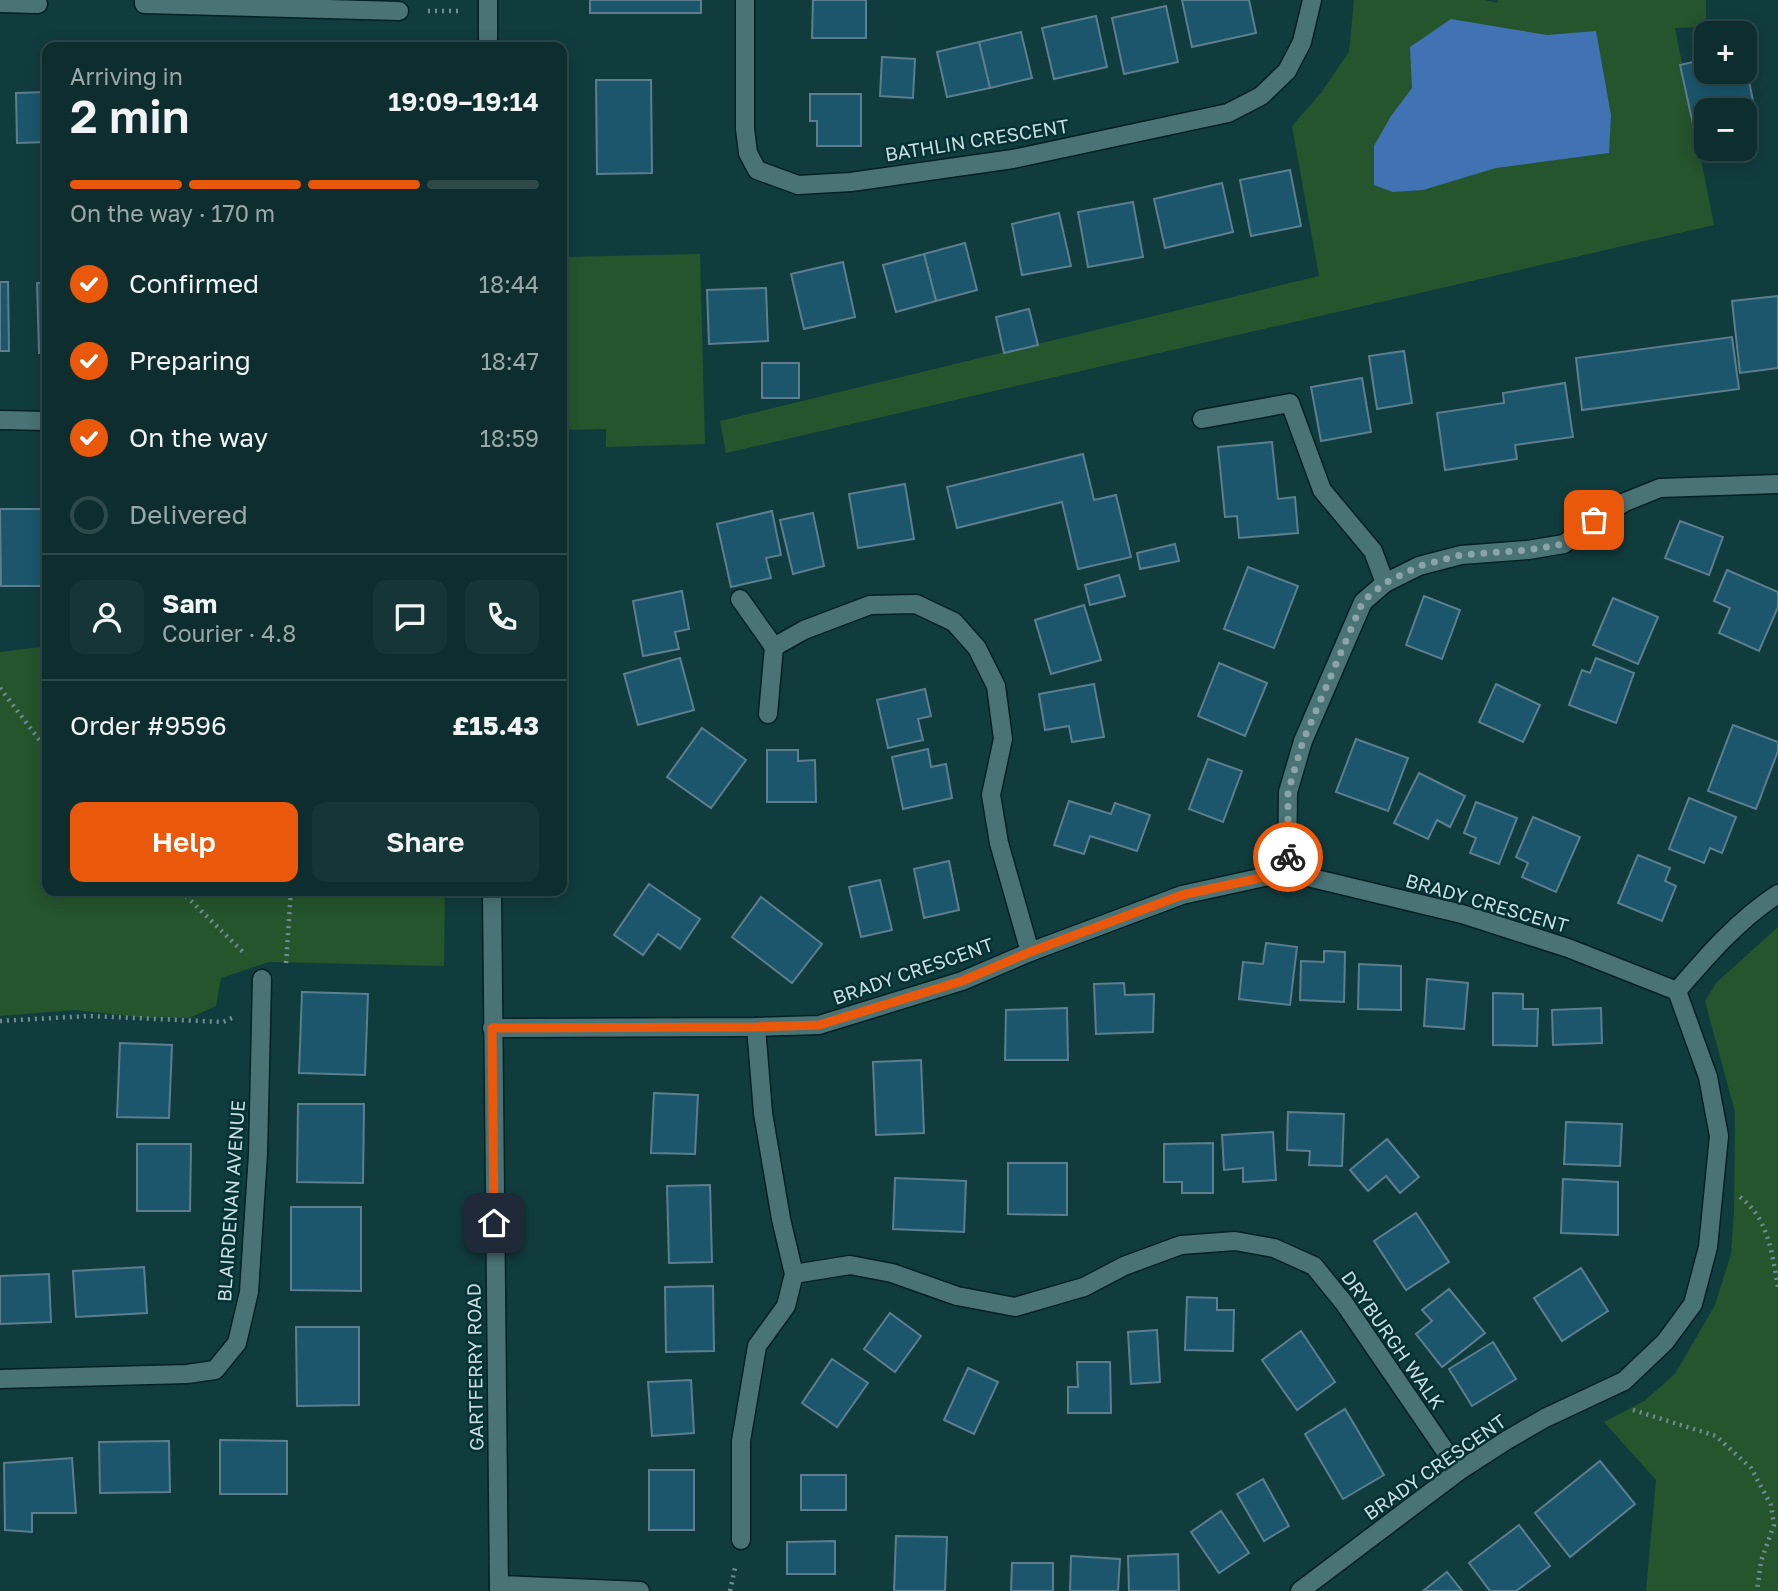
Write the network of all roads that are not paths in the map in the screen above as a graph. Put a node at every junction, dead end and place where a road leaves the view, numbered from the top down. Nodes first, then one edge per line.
1 (144, 0) edge
2 (745, 0) edge
3 (1312, 0) edge
4 (0, 3) edge
5 (38, 4) dead end
6 (488, 6) edge
7 (399, 11) road end
8 (488, 42) edge
9 (1202, 419) dead end
10 (0, 420) edge
11 (42, 421) edge
12 (1778, 484) edge
13 (1385, 583) junction
14 (740, 599) dead end
15 (775, 647) junction
16 (768, 714) dead end
17 (1287, 872) junction
18 (1778, 894) edge
19 (492, 896) edge
20 (1030, 952) junction
21 (262, 979) road end
22 (1677, 991) junction
23 (756, 1027) junction
24 (492, 1028) junction
25 (794, 1274) junction
26 (0, 1379) edge
27 (1459, 1471) junction
28 (741, 1540) dead end
29 (499, 1588) edge
30 (1309, 1588) edge
31 (640, 1591) edge

1 - 7 street
2 - 3 street, BATHLIN CRESCENT
4 - 5 street
6 - 8 street
9 - 13 street
10 - 11 street
12 - 13 street
13 - 17 street
14 - 15 street
15 - 16 street
15 - 20 street
17 - 20 street, BRADY CRESCENT
17 - 22 street, BRADY CRESCENT
18 - 22 street
19 - 24 street, GARTFERRY ROAD
20 - 23 street, BRADY CRESCENT
21 - 26 street, BLAIRDENAN AVENUE
22 - 27 street, BRADY CRESCENT
23 - 24 street, BRADY CRESCENT
23 - 25 street
24 - 29 street, GARTFERRY ROAD
25 - 27 street, DRYBURGH WALK
25 - 28 street
27 - 30 street, BRADY CRESCENT
29 - 31 street

